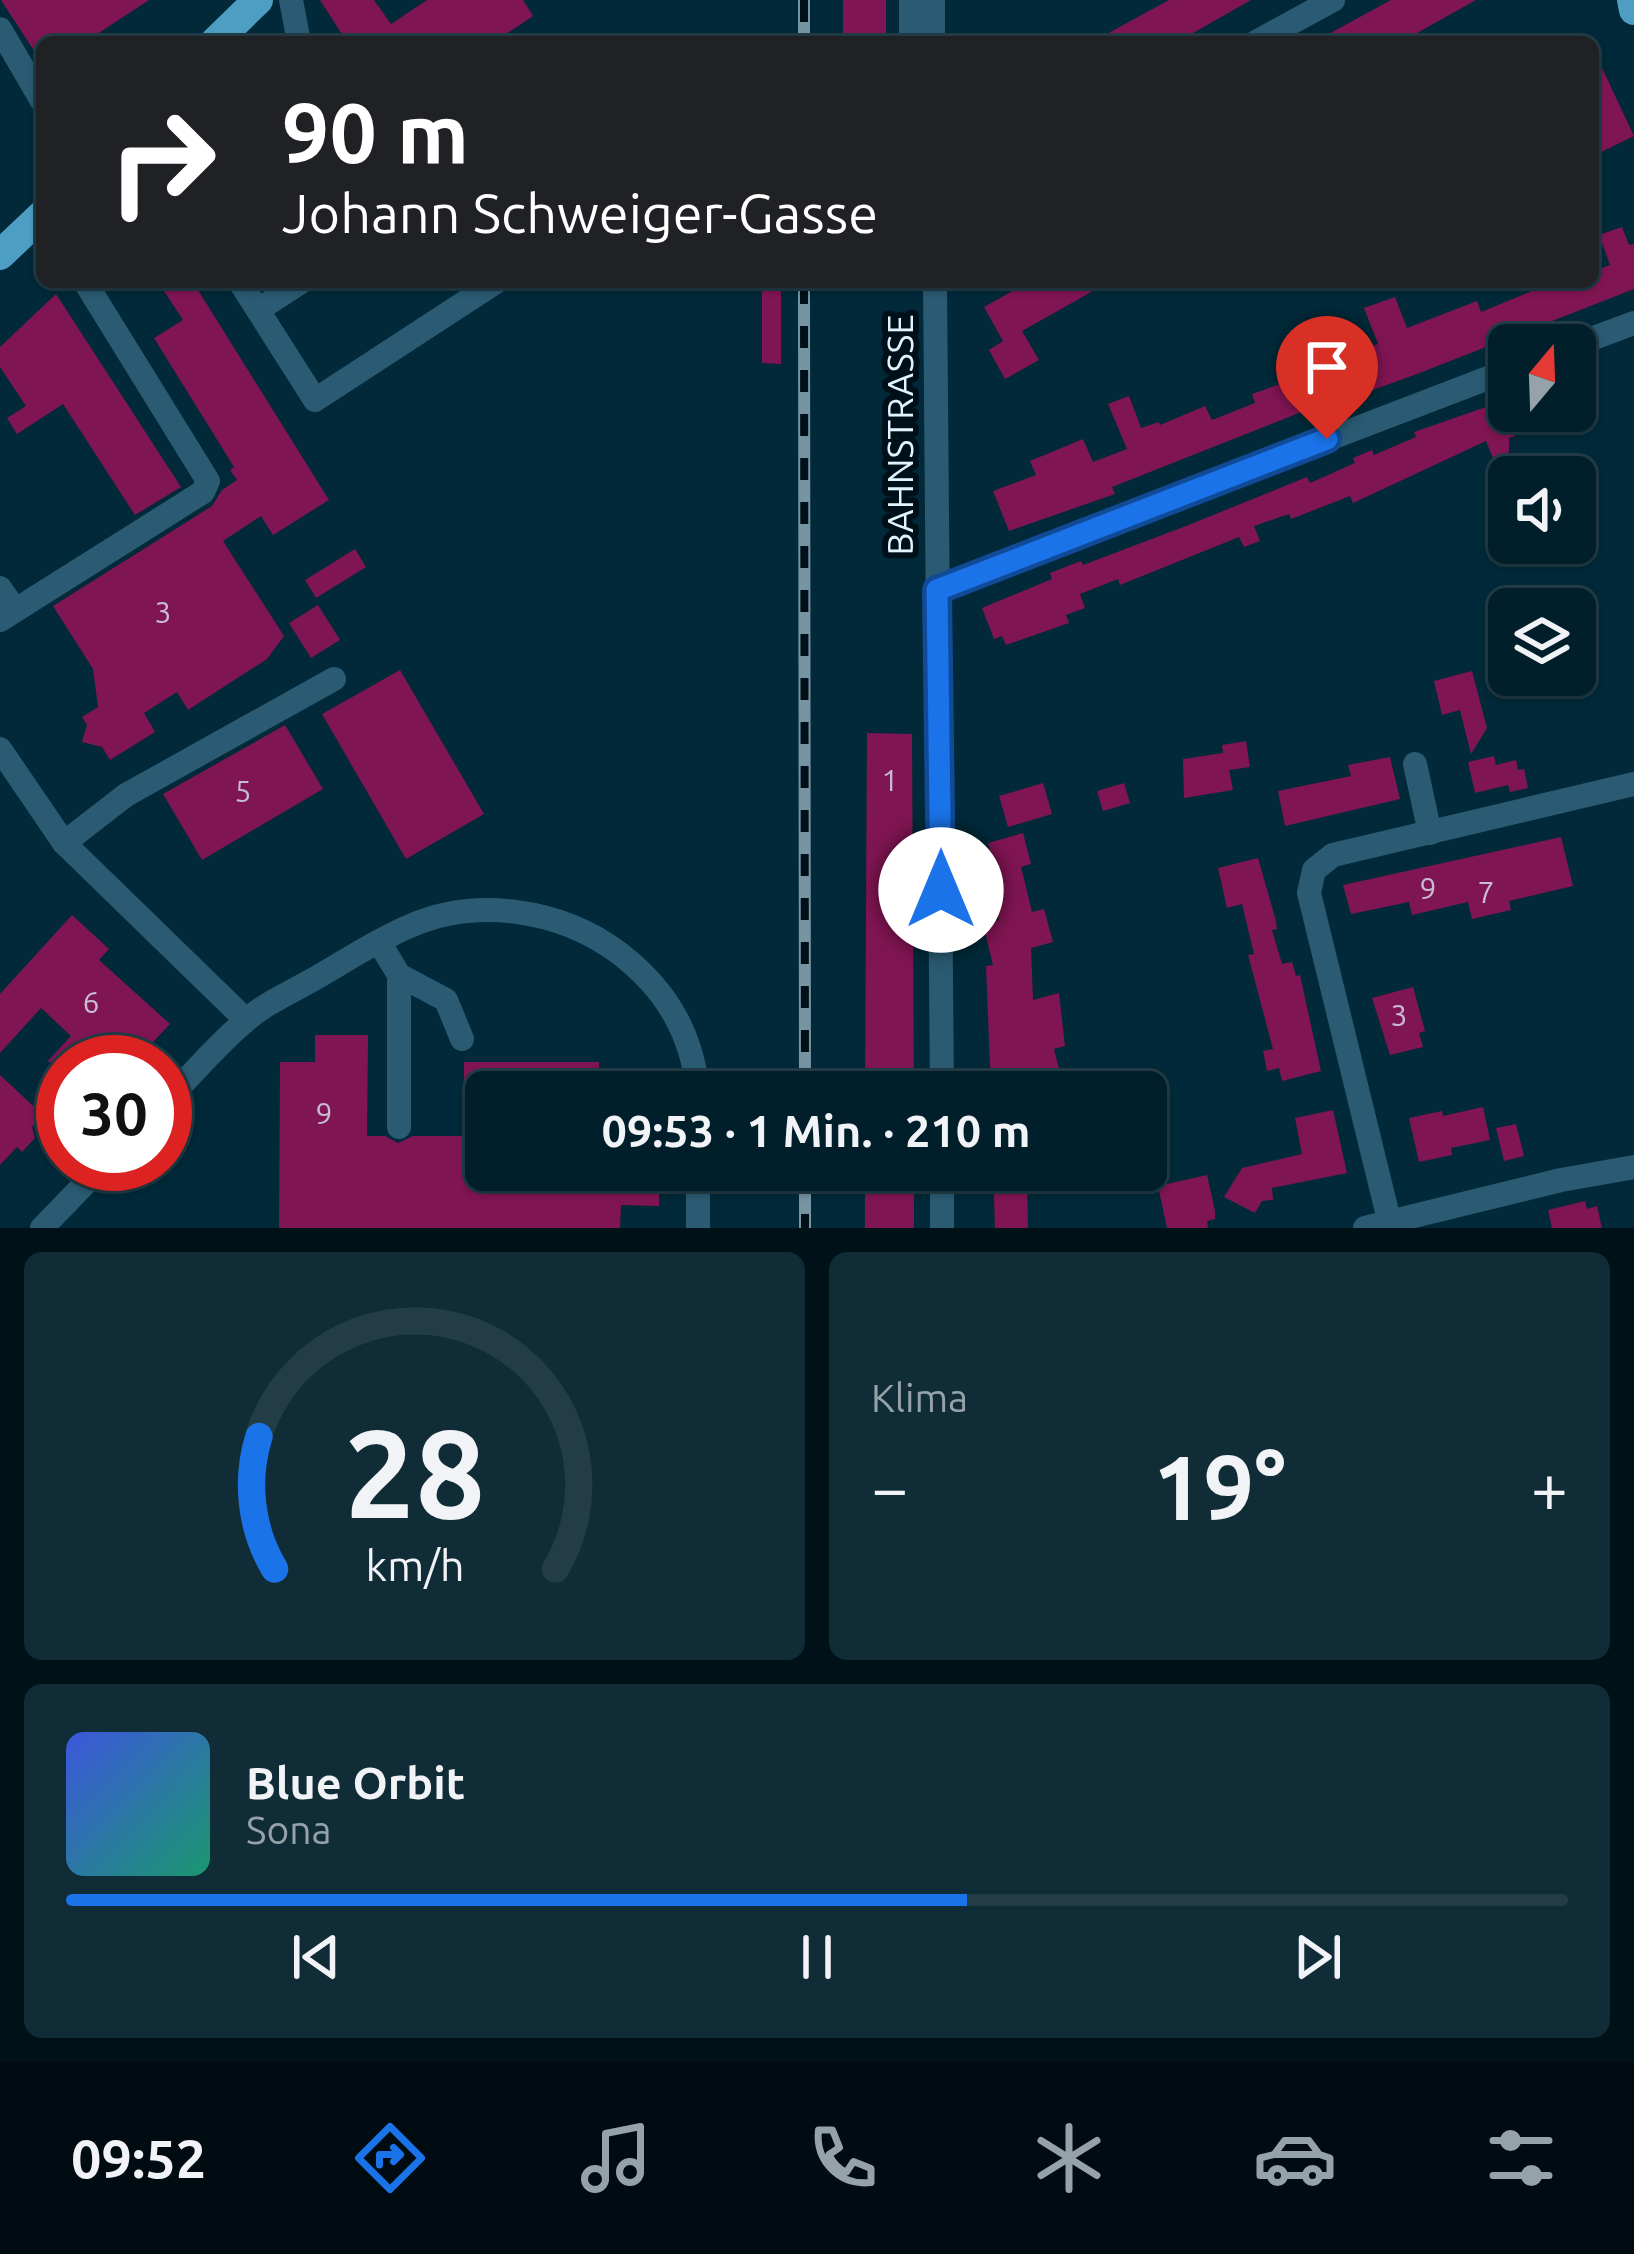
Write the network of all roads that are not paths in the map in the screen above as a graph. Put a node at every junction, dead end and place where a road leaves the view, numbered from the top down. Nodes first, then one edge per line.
1 (258, 0) edge
2 (291, 0) edge
3 (1333, 0) edge
4 (1632, 0) edge
5 (1634, 10) edge
6 (0, 29) edge
7 (221, 36) edge
8 (298, 36) edge
9 (1267, 36) edge
10 (36, 91) edge
11 (36, 224) edge
12 (0, 255) edge
13 (89, 288) edge
14 (244, 288) edge
15 (292, 288) edge
16 (487, 288) edge
17 (935, 288) edge
18 (258, 310) junction
19 (1634, 322) edge
20 (1596, 337) edge
21 (1488, 378) edge
22 (0, 588) edge
23 (937, 590) junction
24 (8, 615) edge
25 (334, 679) dead end
26 (0, 749) edge
27 (1415, 764) dead end
28 (1634, 784) edge
29 (1430, 832) junction
30 (64, 843) junction
31 (379, 942) junction
32 (399, 975) junction
33 (246, 1019) junction
34 (462, 1039) dead end
35 (694, 1071) edge
36 (942, 1071) edge
37 (192, 1074) edge
38 (399, 1127) dead end
39 (1634, 1167) edge
40 (78, 1191) edge
41 (698, 1191) edge
42 (942, 1191) edge
43 (1382, 1226) edge
44 (42, 1228) edge
45 (698, 1228) edge
46 (942, 1228) edge

1 - 7 main road
2 - 8 street
3 - 9 street
4 - 5 main road
6 - 10 street
11 - 12 main road
13 - 24 street
14 - 18 street
15 - 18 street
16 - 18 street
17 - 23 street, BAHNSTRASSE
19 - 20 street
21 - 23 street
22 - 24 street
23 - 36 street, BAHNSTRASSE
25 - 30 street
26 - 30 street
27 - 29 street
28 - 29 street
29 - 43 street
30 - 33 street
31 - 32 street
31 - 33 street
31 - 35 street
32 - 34 street
32 - 38 street
33 - 37 street
39 - 43 street
40 - 44 street
41 - 45 street
42 - 46 street

